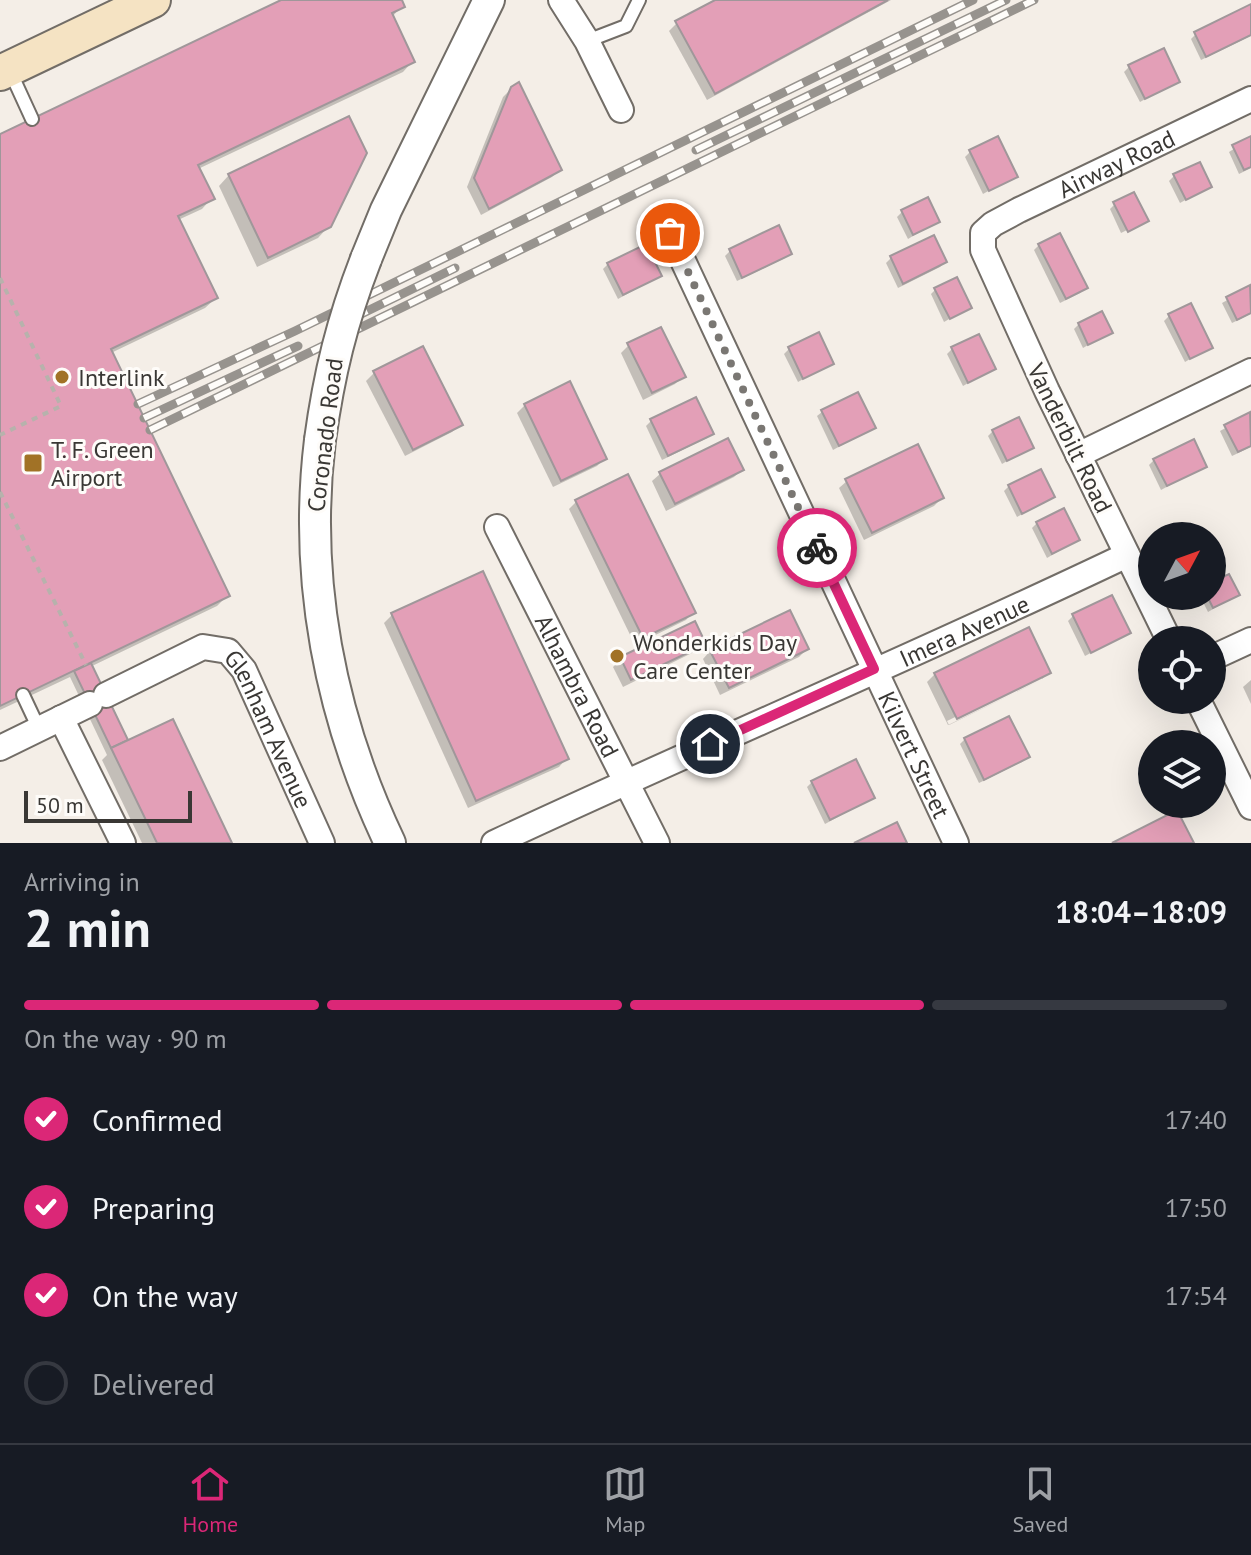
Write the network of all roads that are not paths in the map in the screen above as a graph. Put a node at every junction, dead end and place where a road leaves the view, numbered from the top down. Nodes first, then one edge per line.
1 (489, 0) edge
2 (561, 0) edge
3 (639, 0) edge
4 (150, 1) edge
5 (587, 41) junction
6 (4, 71) edge
7 (1251, 99) edge
8 (621, 110) dead end
9 (32, 119) dead end
10 (670, 233) dead end
11 (983, 233) joint
12 (1251, 371) edge
13 (1078, 455) junction
14 (497, 527) dead end
15 (1127, 555) junction
16 (1162, 626) edge
17 (1251, 640) edge
18 (1226, 652) edge
19 (874, 669) junction
20 (23, 695) dead end
21 (1205, 714) edge
22 (61, 718) junction
23 (39, 729) junction
24 (0, 748) edge
25 (627, 781) junction
26 (1251, 807) edge
27 (123, 843) edge
28 (322, 843) edge
29 (390, 843) edge
30 (494, 843) edge
31 (657, 843) edge
32 (956, 843) edge

1 - 29 street, Coronado Road, bridge
2 - 5 street
3 - 5 lane
4 - 6 main road
5 - 8 street
6 - 9 lane
7 - 11 street, Airway Road
10 - 19 street, Kilvert Street
11 - 13 street, Vanderbilt Road
12 - 13 street
13 - 15 street, Vanderbilt Road
14 - 25 street, Alhambra Road
15 - 16 street, Vanderbilt Road
15 - 19 street, Imera Avenue
17 - 18 street
19 - 25 street, Imera Avenue
19 - 32 street, Kilvert Street
20 - 23 lane
21 - 26 street
22 - 23 street, Glenham Avenue
22 - 27 street
22 - 28 street, Glenham Avenue
23 - 24 street, Glenham Avenue
25 - 30 street, Imera Avenue
25 - 31 street, Alhambra Road

